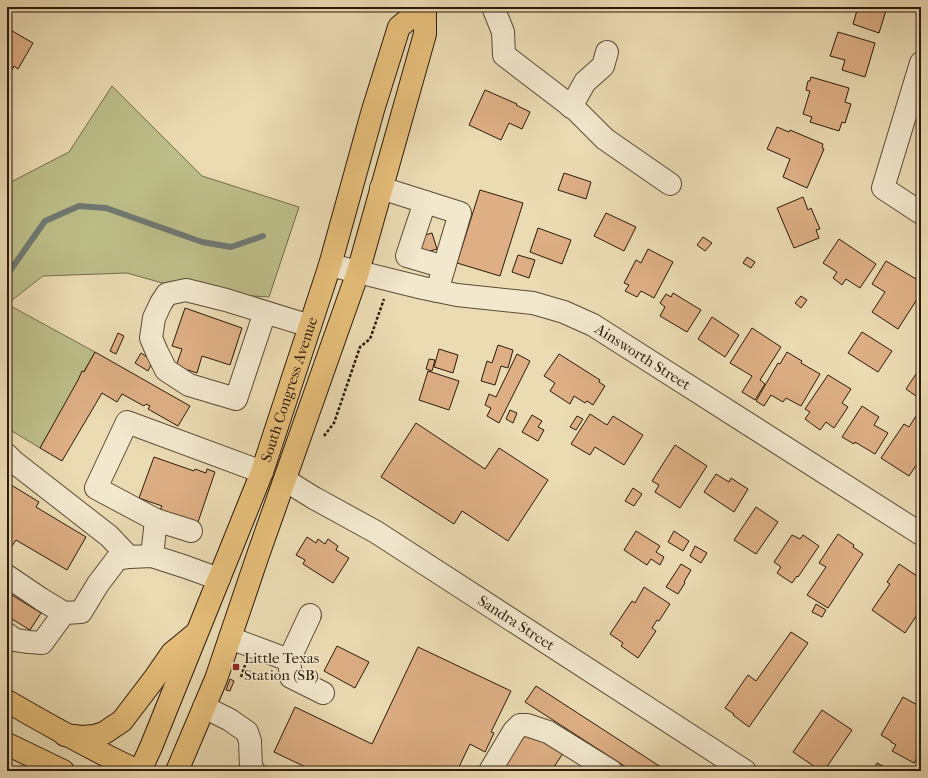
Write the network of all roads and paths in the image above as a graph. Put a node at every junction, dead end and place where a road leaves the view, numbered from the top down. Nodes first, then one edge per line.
1 (425, 7) edge
2 (493, 7) edge
3 (607, 52) dead end
4 (921, 63) edge
5 (571, 107) junction
6 (670, 184) dead end
7 (381, 188) junction
8 (426, 202) junction
9 (921, 213) edge
10 (330, 265) junction
11 (444, 267) junction
12 (358, 272) junction
13 (437, 291) junction
14 (385, 295) dead end
15 (266, 312) junction
16 (310, 326) junction
17 (323, 437) dead end
18 (9, 463) edge
19 (262, 472) junction
20 (285, 480) junction
21 (156, 520) junction
22 (191, 531) dead end
23 (921, 534) edge
24 (152, 556) junction
25 (129, 557) junction
26 (7, 576) edge
27 (219, 579) junction
28 (64, 613) junction
29 (310, 615) dead end
30 (196, 633) junction
31 (7, 634) edge
32 (230, 638) junction
33 (289, 660) junction
34 (323, 693) dead end
35 (7, 701) edge
36 (204, 707) junction
37 (65, 735) junction
38 (7, 744) edge
39 (46, 766) edge
40 (63, 771) edge
41 (139, 771) edge
42 (177, 771) edge
43 (254, 771) edge
44 (490, 771) edge
45 (611, 771) edge
46 (745, 771) edge

1 - 7 main road, South Congress Avenue
1 - 10 main road, South Congress Avenue
2 - 5 street
3 - 5 street
4 - 9 street
5 - 6 street
7 - 8 street
7 - 12 main road, South Congress Avenue
8 - 11 street
8 - 11 street
10 - 12 street, Ainsworth Street
10 - 16 main road, South Congress Avenue
11 - 13 street
12 - 13 street, Ainsworth Street
12 - 20 main road, South Congress Avenue
13 - 23 street, Ainsworth Street
14 - 17 path
15 - 15 street
15 - 16 street
16 - 19 main road, South Congress Avenue
18 - 25 street
19 - 21 street
19 - 27 main road, South Congress Avenue
20 - 32 main road, South Congress Avenue
20 - 46 street, Sandra Street
21 - 22 street
21 - 24 street
24 - 25 street
24 - 27 street
25 - 28 street
26 - 28 street
27 - 30 main road, South Congress Avenue
28 - 31 street
29 - 33 street
30 - 37 main road
30 - 41 main road, South Congress Avenue
32 - 33 street
32 - 36 main road, South Congress Avenue
33 - 34 street
35 - 37 main road
36 - 42 main road, South Congress Avenue
36 - 43 street
37 - 41 main road
38 - 39 main road
39 - 40 main road
44 - 45 street

